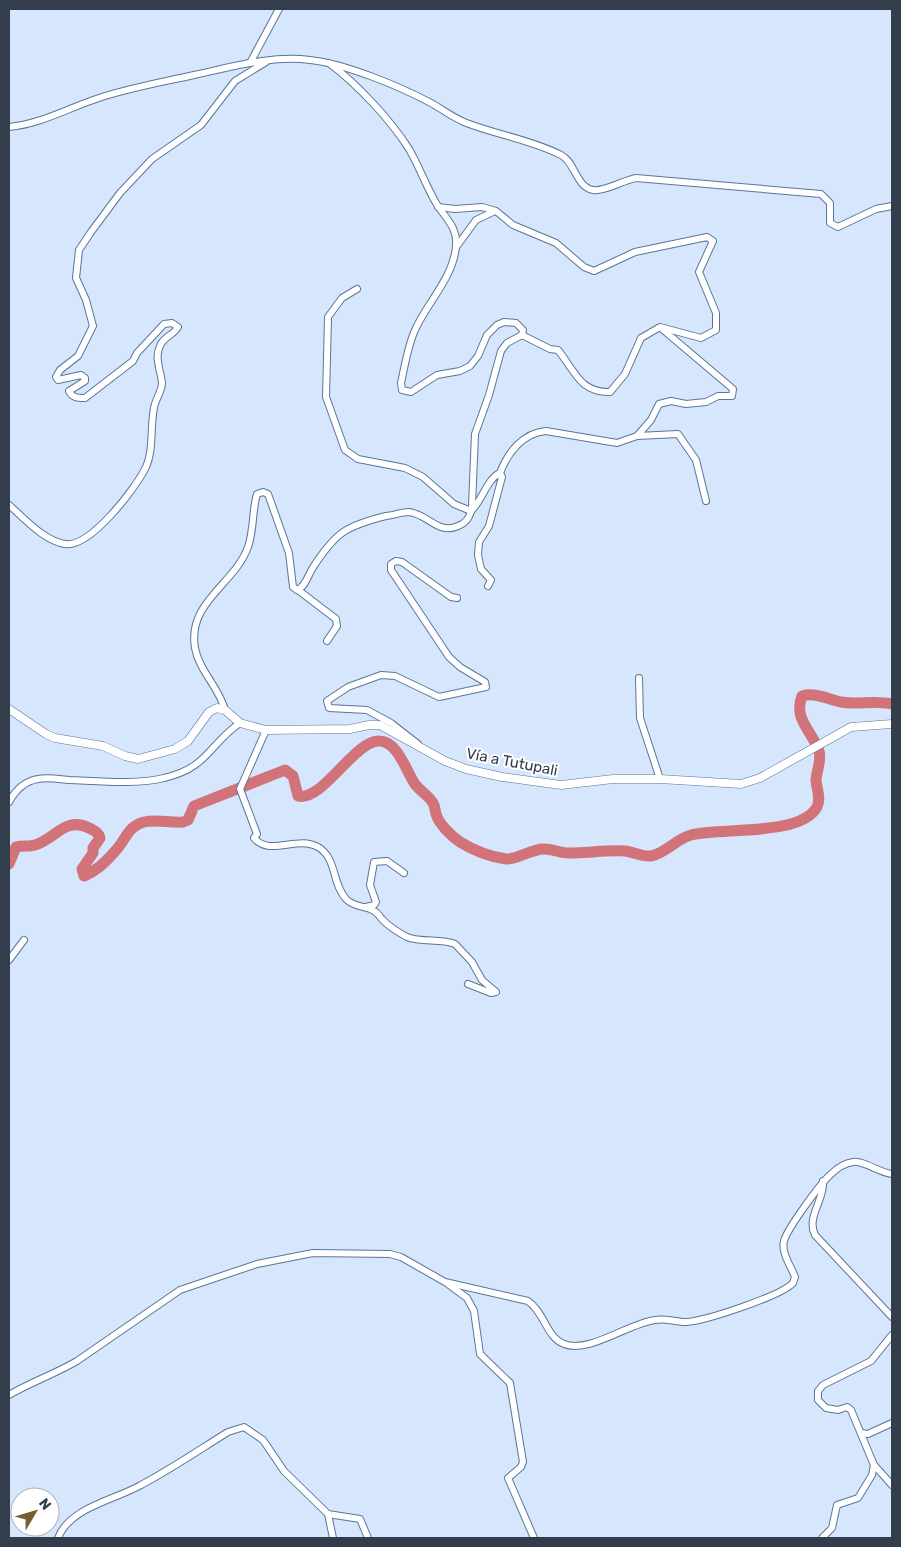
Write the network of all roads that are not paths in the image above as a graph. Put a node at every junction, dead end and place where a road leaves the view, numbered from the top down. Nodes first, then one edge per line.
1 (279, 9) edge
2 (270, 60) junction
3 (250, 63) junction
4 (329, 63) junction
5 (9, 127) edge
6 (892, 206) edge
7 (438, 207) junction
8 (496, 211) junction
9 (456, 246) junction
10 (357, 289) dead end
11 (660, 327) junction
12 (522, 335) junction
13 (637, 436) junction
14 (500, 473) junction
15 (706, 501) dead end
16 (9, 505) edge
17 (471, 511) junction
18 (488, 586) dead end
19 (298, 590) junction
20 (457, 598) dead end
21 (327, 641) dead end
22 (639, 678) dead end
23 (9, 709) edge
24 (225, 710) junction
25 (240, 722) junction
26 (892, 724) edge
27 (266, 730) junction
28 (422, 749) junction
29 (660, 779) junction
30 (9, 802) edge
31 (404, 873) dead end
32 (362, 907) junction
33 (24, 940) dead end
34 (9, 960) edge
35 (468, 984) dead end
36 (892, 1174) edge
37 (823, 1181) junction
38 (445, 1282) junction
39 (892, 1317) edge
40 (892, 1335) edge
41 (9, 1395) edge
42 (892, 1423) edge
43 (861, 1433) junction
44 (874, 1465) junction
45 (892, 1485) edge
46 (328, 1514) junction
47 (58, 1538) edge
48 (333, 1538) edge
49 (368, 1538) edge
50 (534, 1538) edge
51 (822, 1538) edge

1 - 3 street
2 - 3 street
2 - 4 street
2 - 16 street
3 - 5 street
4 - 6 street
4 - 7 street
7 - 8 street
7 - 9 street
8 - 9 street
8 - 11 street
9 - 12 street
10 - 17 street
11 - 12 street
11 - 13 street
12 - 17 street
13 - 14 street
13 - 15 street
14 - 17 street
14 - 18 street
17 - 19 street
19 - 21 street
19 - 24 street
20 - 28 street
22 - 29 street
23 - 24 street
24 - 25 street, Vía a Tutupali
25 - 27 street, Vía a Tutupali
25 - 30 street
26 - 29 street, Vía a Tutupali
27 - 28 street, Vía a Tutupali
27 - 32 street
28 - 29 street, Vía a Tutupali
31 - 32 street
32 - 35 street
33 - 34 street
36 - 37 street
37 - 38 street
37 - 39 street
38 - 41 street
38 - 50 street
40 - 43 street
42 - 43 street
43 - 44 street
44 - 45 street
44 - 51 street
46 - 47 street
46 - 48 street
46 - 49 street

